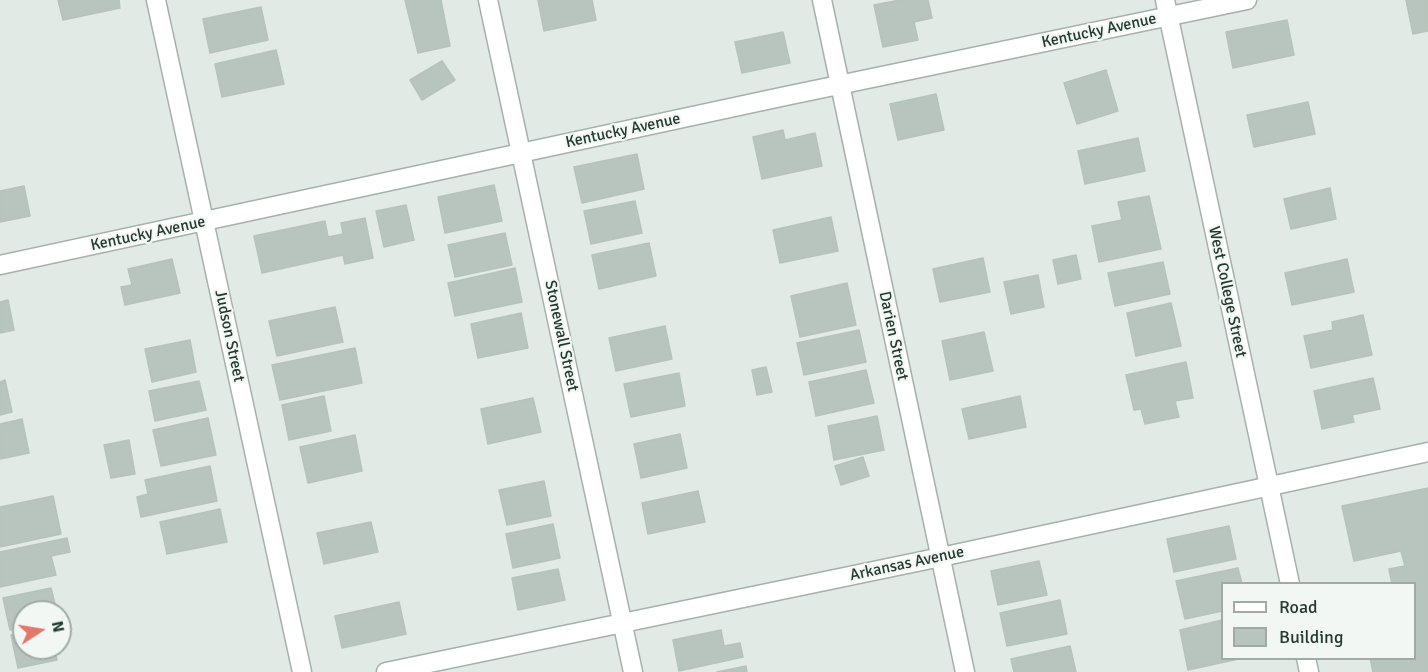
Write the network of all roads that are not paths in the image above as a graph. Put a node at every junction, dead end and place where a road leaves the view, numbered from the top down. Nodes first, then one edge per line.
1 (156, 0) edge
2 (488, 0) edge
3 (822, 0) edge
4 (1247, 0) edge
5 (1166, 8) edge
6 (840, 85) junction
7 (521, 153) junction
8 (204, 222) junction
9 (0, 265) edge
10 (1428, 452) edge
11 (1269, 486) junction
12 (940, 557) junction
13 (1290, 582) edge
14 (623, 623) junction
15 (302, 672) edge
16 (386, 672) edge
17 (633, 672) edge
18 (966, 672) edge

1 - 8 street, Judson Street
2 - 7 street, Stonewall Street
3 - 6 street, Darien Street
4 - 5 street, Kentucky Avenue
5 - 6 street, Kentucky Avenue
5 - 11 street, West College Street
6 - 7 street, Kentucky Avenue
6 - 12 street, Darien Street
7 - 8 street, Kentucky Avenue
7 - 14 street, Stonewall Street
8 - 9 street, Kentucky Avenue
8 - 15 street, Judson Street
10 - 11 street, Arkansas Avenue
11 - 12 street, Arkansas Avenue
11 - 13 street, West College Street
12 - 14 street, Arkansas Avenue
12 - 18 street, Darien Street
14 - 16 street, Arkansas Avenue
14 - 17 street, Stonewall Street

